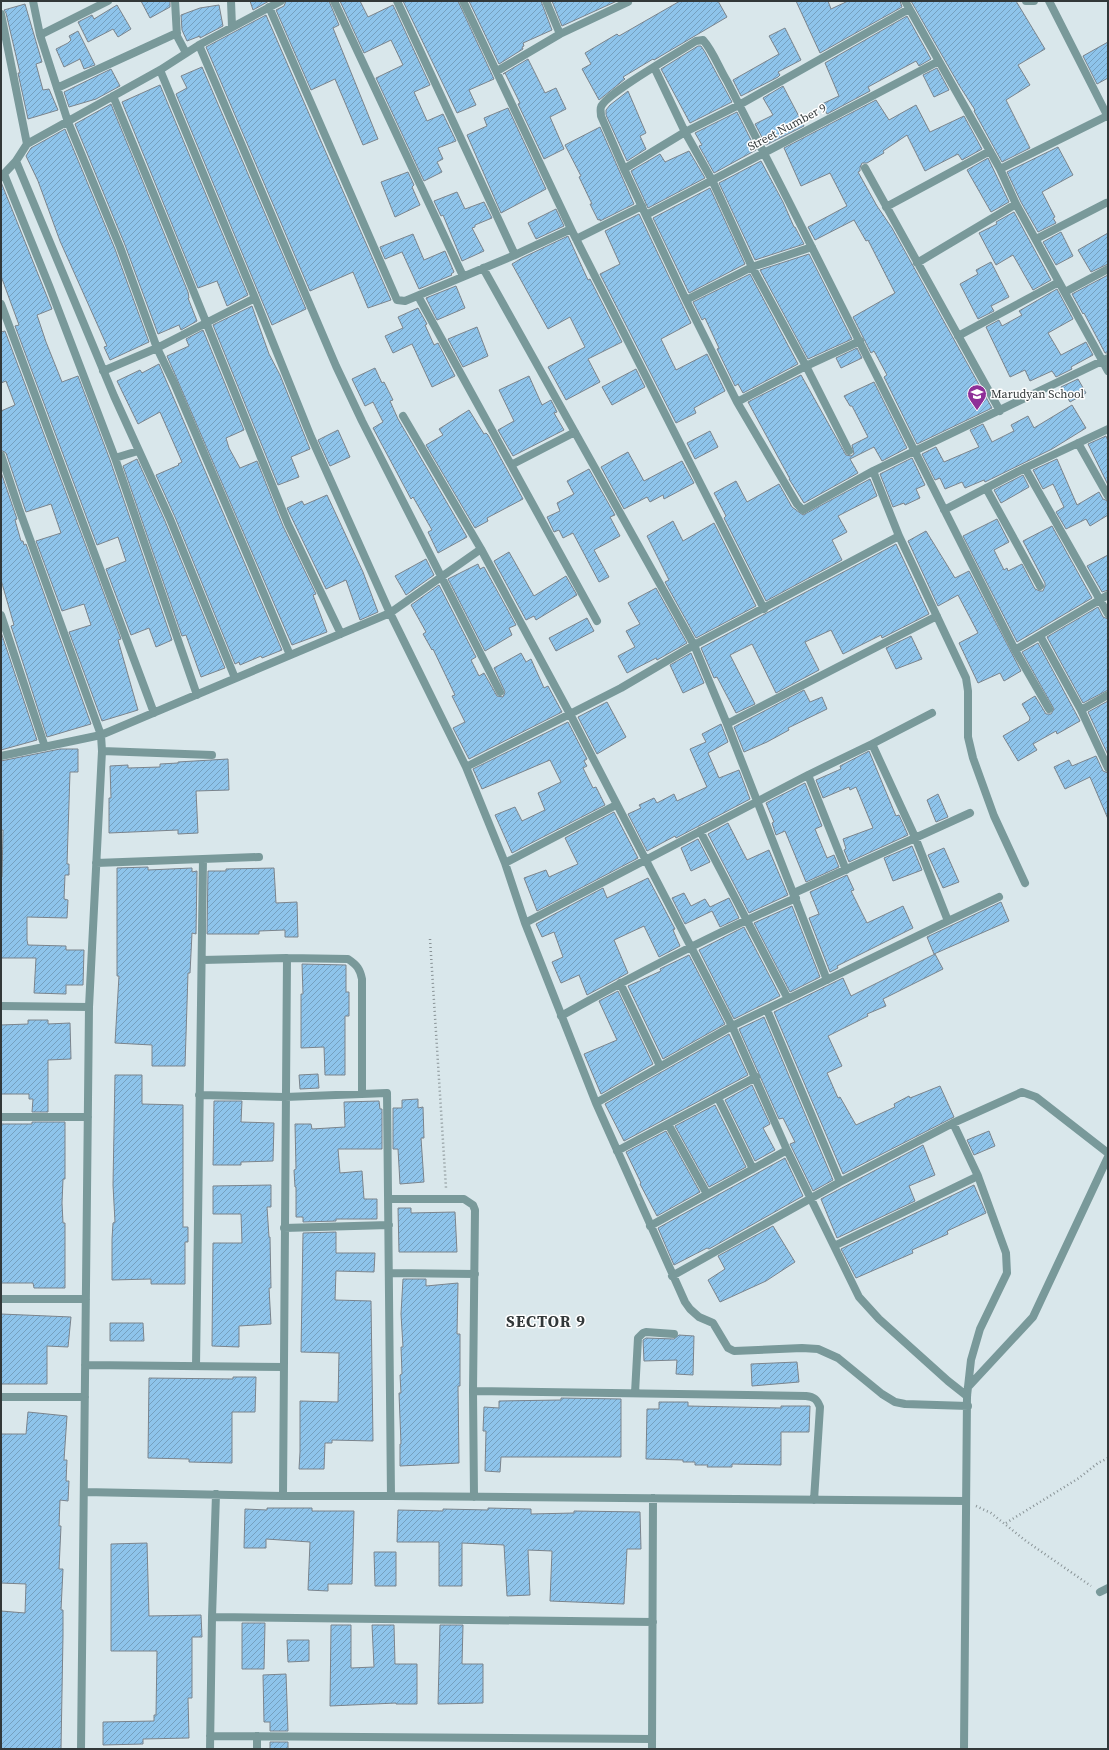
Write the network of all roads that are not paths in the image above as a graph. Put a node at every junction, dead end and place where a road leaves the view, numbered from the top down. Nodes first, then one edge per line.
1 (33, 1) edge
2 (108, 1) edge
3 (175, 1) edge
4 (231, 1) edge
5 (281, 1) edge
6 (334, 1) edge
7 (397, 1) edge
8 (463, 1) edge
9 (546, 1) edge
10 (905, 1) edge
11 (1026, 1) edge
12 (1034, 1) edge
13 (1049, 1) edge
14 (628, 2) edge
15 (269, 7) junction
16 (909, 9) junction
17 (1, 14) edge
18 (232, 26) junction
19 (177, 33) junction
20 (560, 34) junction
21 (40, 35) junction
22 (199, 45) junction
23 (186, 53) junction
24 (939, 61) junction
25 (654, 67) junction
26 (160, 70) junction
27 (497, 70) junction
28 (57, 88) junction
29 (113, 96) junction
30 (739, 104) junction
31 (1108, 116) edge
32 (68, 122) junction
33 (685, 132) junction
34 (28, 144) junction
35 (990, 151) junction
36 (764, 153) junction
37 (16, 160) junction
38 (865, 168) dead end
39 (624, 169) junction
40 (1000, 169) junction
41 (2, 176) edge
42 (712, 180) junction
43 (1106, 203) dead end
44 (1016, 204) junction
45 (642, 206) junction
46 (886, 207) junction
47 (646, 215) junction
48 (571, 229) junction
49 (576, 239) junction
50 (1036, 239) junction
51 (812, 248) junction
52 (515, 255) junction
53 (917, 263) junction
54 (752, 267) junction
55 (483, 268) junction
56 (1108, 269) edge
57 (462, 276) junction
58 (1059, 282) junction
59 (1065, 292) junction
60 (418, 296) junction
61 (255, 298) junction
62 (686, 300) junction
63 (1, 304) edge
64 (206, 324) junction
65 (958, 336) junction
66 (860, 341) junction
67 (157, 348) junction
68 (1105, 360) edge
69 (806, 366) junction
70 (103, 371) junction
71 (1108, 371) edge
72 (737, 402) junction
73 (1000, 411) junction
74 (403, 416) dead end
75 (1108, 429) edge
76 (575, 432) junction
77 (1078, 443) junction
78 (138, 451) junction
79 (849, 451) dead end
80 (916, 452) junction
81 (1, 455) edge
82 (115, 458) junction
83 (510, 465) junction
84 (1025, 468) junction
85 (873, 471) junction
86 (986, 488) junction
87 (1108, 496) edge
88 (944, 510) junction
89 (899, 536) junction
90 (481, 549) junction
91 (441, 576) junction
92 (1040, 586) dead end
93 (1104, 597) edge
94 (764, 609) junction
95 (390, 613) junction
96 (1, 614) edge
97 (1108, 614) edge
98 (937, 616) junction
99 (597, 620) dead end
100 (340, 634) junction
101 (1040, 636) junction
102 (694, 645) junction
103 (1015, 650) junction
104 (290, 655) junction
105 (236, 678) junction
106 (500, 692) dead end
107 (197, 694) junction
108 (1108, 695) edge
109 (1049, 709) dead end
110 (1081, 710) junction
111 (154, 713) junction
112 (932, 713) dead end
113 (570, 714) junction
114 (727, 724) junction
115 (101, 735) junction
116 (872, 744) junction
117 (46, 747) junction
118 (102, 751) junction
119 (1, 756) edge
120 (212, 756) dead end
121 (466, 767) junction
122 (1108, 768) edge
123 (808, 775) junction
124 (757, 801) junction
125 (616, 805) junction
126 (970, 813) dead end
127 (700, 831) junction
128 (915, 837) junction
129 (259, 857) dead end
130 (203, 859) junction
131 (644, 860) junction
132 (96, 863) junction
133 (505, 863) junction
134 (846, 870) junction
135 (1025, 883) dead end
136 (795, 896) junction
137 (999, 897) dead end
138 (746, 920) junction
139 (948, 921) junction
140 (525, 924) junction
141 (690, 948) junction
142 (286, 958) junction
143 (202, 960) junction
144 (827, 980) junction
145 (620, 983) junction
146 (788, 999) junction
147 (1, 1006) edge
148 (89, 1007) junction
149 (766, 1010) junction
150 (561, 1016) junction
151 (732, 1026) junction
152 (660, 1066) junction
153 (756, 1077) junction
154 (362, 1094) junction
155 (199, 1095) junction
156 (285, 1097) junction
157 (718, 1098) junction
158 (596, 1103) junction
159 (1, 1117) edge
160 (88, 1117) junction
161 (953, 1123) junction
162 (668, 1124) junction
163 (787, 1150) junction
164 (617, 1151) junction
165 (1108, 1153) edge
166 (1108, 1157) edge
167 (753, 1169) junction
168 (978, 1176) junction
169 (840, 1182) junction
170 (707, 1194) junction
171 (811, 1198) junction
172 (389, 1199) junction
173 (389, 1225) junction
174 (650, 1226) junction
175 (284, 1228) junction
176 (834, 1246) junction
177 (390, 1273) junction
178 (475, 1274) junction
179 (672, 1276) junction
180 (1, 1299) edge
181 (86, 1299) junction
182 (674, 1334) dead end
183 (85, 1365) junction
184 (196, 1366) junction
185 (283, 1367) junction
186 (968, 1387) junction
187 (473, 1391) junction
188 (635, 1393) junction
189 (967, 1396) junction
190 (1, 1397) edge
191 (85, 1397) junction
192 (968, 1406) junction
193 (84, 1492) junction
194 (216, 1494) junction
195 (283, 1496) junction
196 (391, 1496) junction
197 (474, 1497) junction
198 (653, 1498) junction
199 (814, 1500) junction
200 (966, 1502) junction
201 (1108, 1588) edge
202 (1100, 1592) road end
203 (212, 1617) junction
204 (653, 1622) junction
205 (210, 1736) junction
206 (257, 1736) junction
207 (652, 1739) junction
208 (81, 1749) edge
209 (210, 1749) edge
210 (257, 1749) edge
211 (652, 1749) edge
212 (964, 1749) edge

1 - 21 street
2 - 21 street
3 - 19 street
4 - 18 street
5 - 15 street
6 - 57 street
7 - 52 street
8 - 27 street
9 - 20 street
10 - 16 street
11 - 12 street
13 - 31 street
14 - 20 street
15 - 18 street
15 - 60 street
16 - 24 street
16 - 30 street
17 - 34 street
18 - 22 street
19 - 23 street
19 - 28 street
20 - 27 street
21 - 28 street
22 - 23 street
22 - 91 street
23 - 26 street
24 - 35 street
24 - 36 street, Street Number 9
25 - 30 street
25 - 33 street
25 - 39 street
26 - 29 street
26 - 61 street
27 - 48 street
28 - 32 street
29 - 32 street
29 - 64 street
30 - 33 street
30 - 36 street
31 - 40 street
32 - 34 street
32 - 67 street
33 - 39 street
33 - 42 street
34 - 37 street
35 - 40 street
35 - 46 street
36 - 42 street, Street Number 9
36 - 51 street
37 - 41 street
37 - 70 street
38 - 46 street
39 - 45 street
40 - 44 street
41 - 82 street
42 - 47 street, Street Number 9
42 - 54 street
43 - 50 street
44 - 50 street
44 - 53 street
45 - 47 street
45 - 49 street
46 - 53 street
47 - 62 street
48 - 49 street
48 - 52 street
49 - 94 street
50 - 58 street
51 - 54 street
51 - 66 street
52 - 55 street
53 - 65 street
54 - 62 street
54 - 69 street
55 - 57 street
55 - 76 street
56 - 59 street
57 - 60 street
58 - 59 street
58 - 65 street
59 - 68 street
60 - 83 street
61 - 64 street
61 - 95 street
62 - 72 street
63 - 111 street
64 - 67 street
64 - 100 street
65 - 73 street
66 - 69 street
66 - 80 street
67 - 70 street
67 - 104 street
68 - 71 street
68 - 73 street
69 - 72 street
69 - 79 street
70 - 78 street
72 - 85 street
73 - 80 street
74 - 90 street
75 - 77 street
76 - 83 street
76 - 102 street
77 - 84 street
77 - 87 street
78 - 82 street
78 - 105 street
80 - 85 street
80 - 88 street
81 - 115 street
82 - 107 street
83 - 99 street
84 - 86 street
84 - 93 street
85 - 89 street
86 - 88 street
86 - 92 street
88 - 103 street
89 - 94 street
89 - 98 street
90 - 91 street
90 - 113 street
91 - 95 street
91 - 106 street
93 - 97 street
93 - 101 street
94 - 102 street
95 - 100 street
95 - 121 street
96 - 117 street
98 - 114 street
98 - 135 street
100 - 104 street
101 - 103 street
101 - 110 street
102 - 113 street
102 - 114 street
103 - 109 street
104 - 105 street
105 - 107 street
107 - 111 street
108 - 110 street
110 - 122 street
111 - 115 street
112 - 116 street
113 - 121 street
113 - 125 street
114 - 124 street
115 - 117 street
115 - 118 street
116 - 123 street
116 - 128 street
117 - 119 street
118 - 120 street
118 - 132 street
121 - 133 street
123 - 124 street
123 - 134 street
124 - 127 street
124 - 136 street
125 - 131 street
125 - 133 street
126 - 128 street
127 - 131 street
127 - 138 street
128 - 134 street
128 - 139 street
129 - 130 street
130 - 132 street
130 - 143 street
131 - 140 street
131 - 141 street
132 - 148 street
133 - 140 street
134 - 136 street
136 - 138 street
136 - 144 street
137 - 139 street
138 - 141 street
138 - 146 street
139 - 144 street
140 - 150 street
141 - 145 street
141 - 151 street
142 - 143 street
142 - 154 street
142 - 156 street
143 - 155 street
144 - 146 street
145 - 150 street
145 - 152 street
146 - 149 street
147 - 148 street
148 - 160 street
149 - 151 street
149 - 169 street
150 - 158 street
151 - 152 street
151 - 153 street
152 - 158 street
153 - 157 street
153 - 163 street
154 - 156 street
154 - 172 street
155 - 156 street
155 - 184 street
156 - 175 street
157 - 162 street
157 - 167 street
158 - 164 street
159 - 160 street
160 - 181 street
161 - 165 street
161 - 168 street
161 - 169 street
162 - 164 street
162 - 170 street
163 - 167 street
163 - 171 street
164 - 174 street
166 - 186 street
167 - 170 street
168 - 176 street
168 - 186 street
169 - 171 street
170 - 174 street
171 - 176 street
171 - 179 street
172 - 173 street
172 - 178 street
173 - 175 street
173 - 177 street
174 - 179 street
175 - 185 street
176 - 189 street
177 - 178 street
177 - 196 street
178 - 187 street
179 - 192 street
180 - 181 street
181 - 183 street
182 - 188 street
183 - 184 street
183 - 191 street
184 - 185 street
185 - 195 street
186 - 189 street
187 - 188 street
187 - 197 street
188 - 199 street
189 - 192 street
190 - 191 street
191 - 193 street
192 - 200 street
193 - 194 street
193 - 208 street
194 - 195 street
194 - 203 street
195 - 196 street
196 - 197 street
197 - 198 street
198 - 199 street
198 - 204 street
199 - 200 street
200 - 212 street
201 - 202 street
203 - 204 street
203 - 205 street
204 - 207 street
205 - 206 street
205 - 209 street
206 - 207 street
206 - 210 street
207 - 211 street

